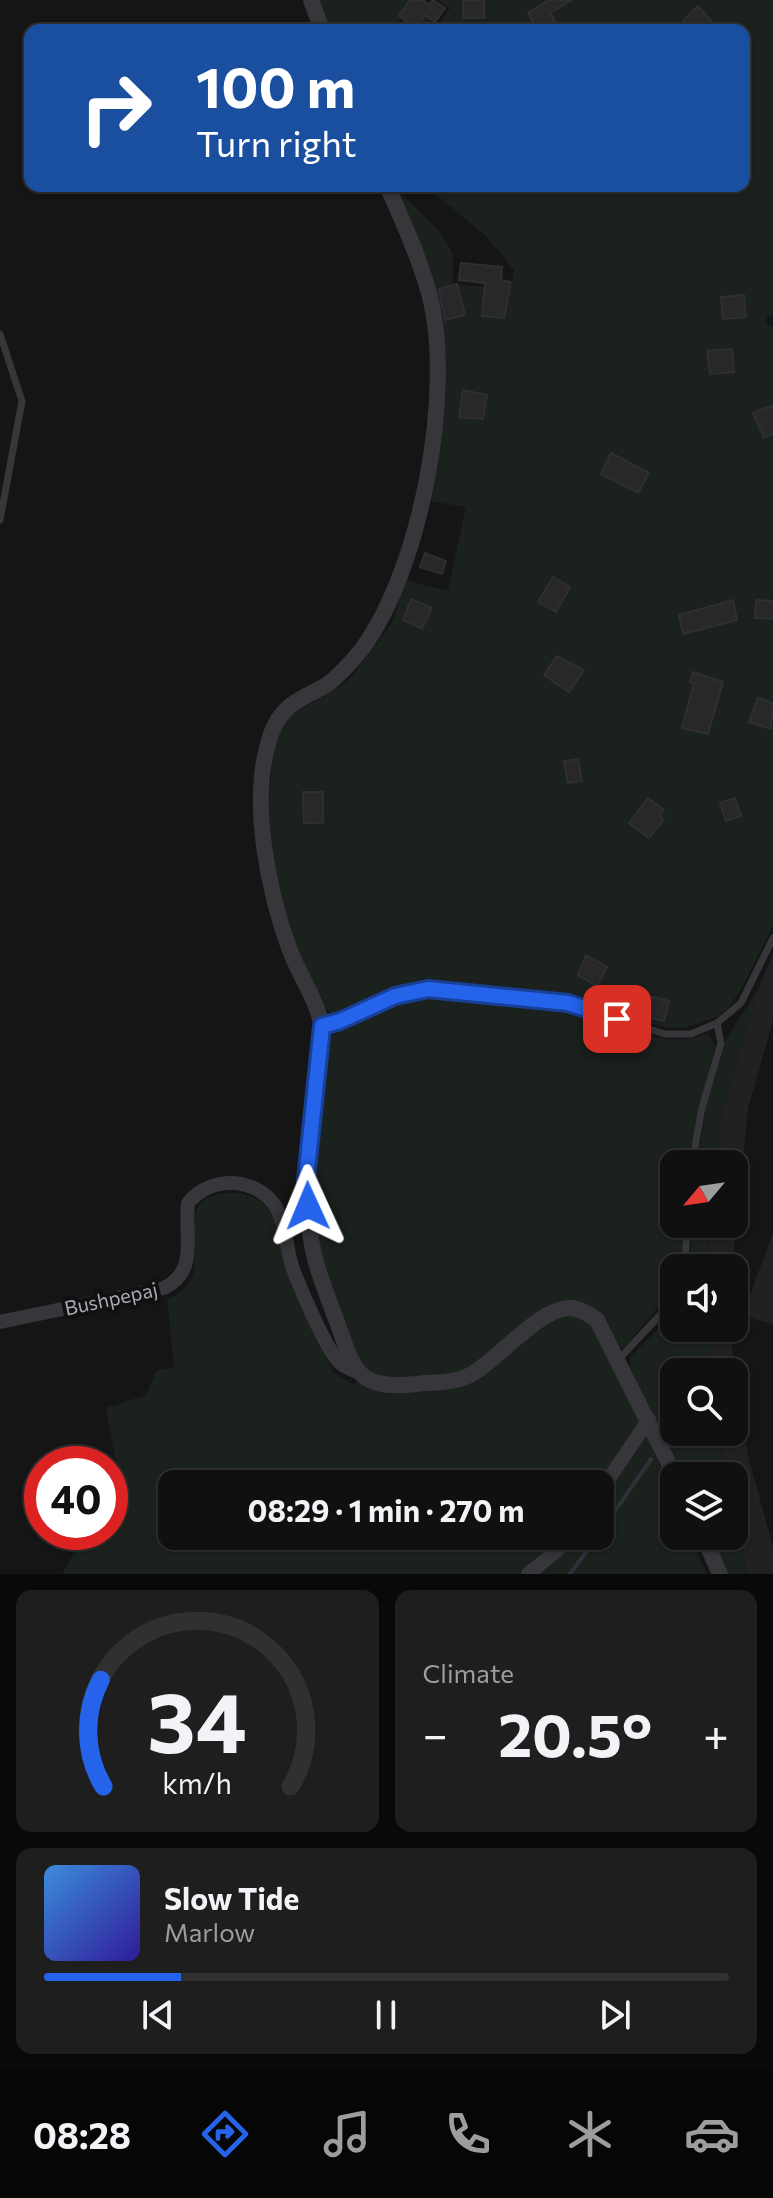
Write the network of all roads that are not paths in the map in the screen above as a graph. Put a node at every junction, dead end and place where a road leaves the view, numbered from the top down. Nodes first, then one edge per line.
1 (311, 0) edge
2 (320, 24) edge
3 (389, 192) edge
4 (0, 334) edge
5 (0, 520) edge
6 (773, 938) edge
7 (717, 1023) junction
8 (322, 1026) junction
9 (694, 1150) edge
10 (660, 1315) edge
11 (0, 1322) edge
12 (618, 1360) junction
13 (355, 1371) junction
14 (649, 1419) junction
15 (669, 1462) edge
16 (614, 1471) edge
17 (558, 1550) edge
18 (709, 1550) edge
19 (528, 1574) edge
20 (720, 1574) edge

1 - 2 street
3 - 8 street
4 - 5 lane
6 - 7 lane
7 - 8 lane
7 - 9 lane
8 - 13 street
10 - 12 lane
11 - 13 street, Bushpepaj
12 - 13 street
12 - 14 street
14 - 15 street
14 - 16 street
17 - 19 street
18 - 20 street

